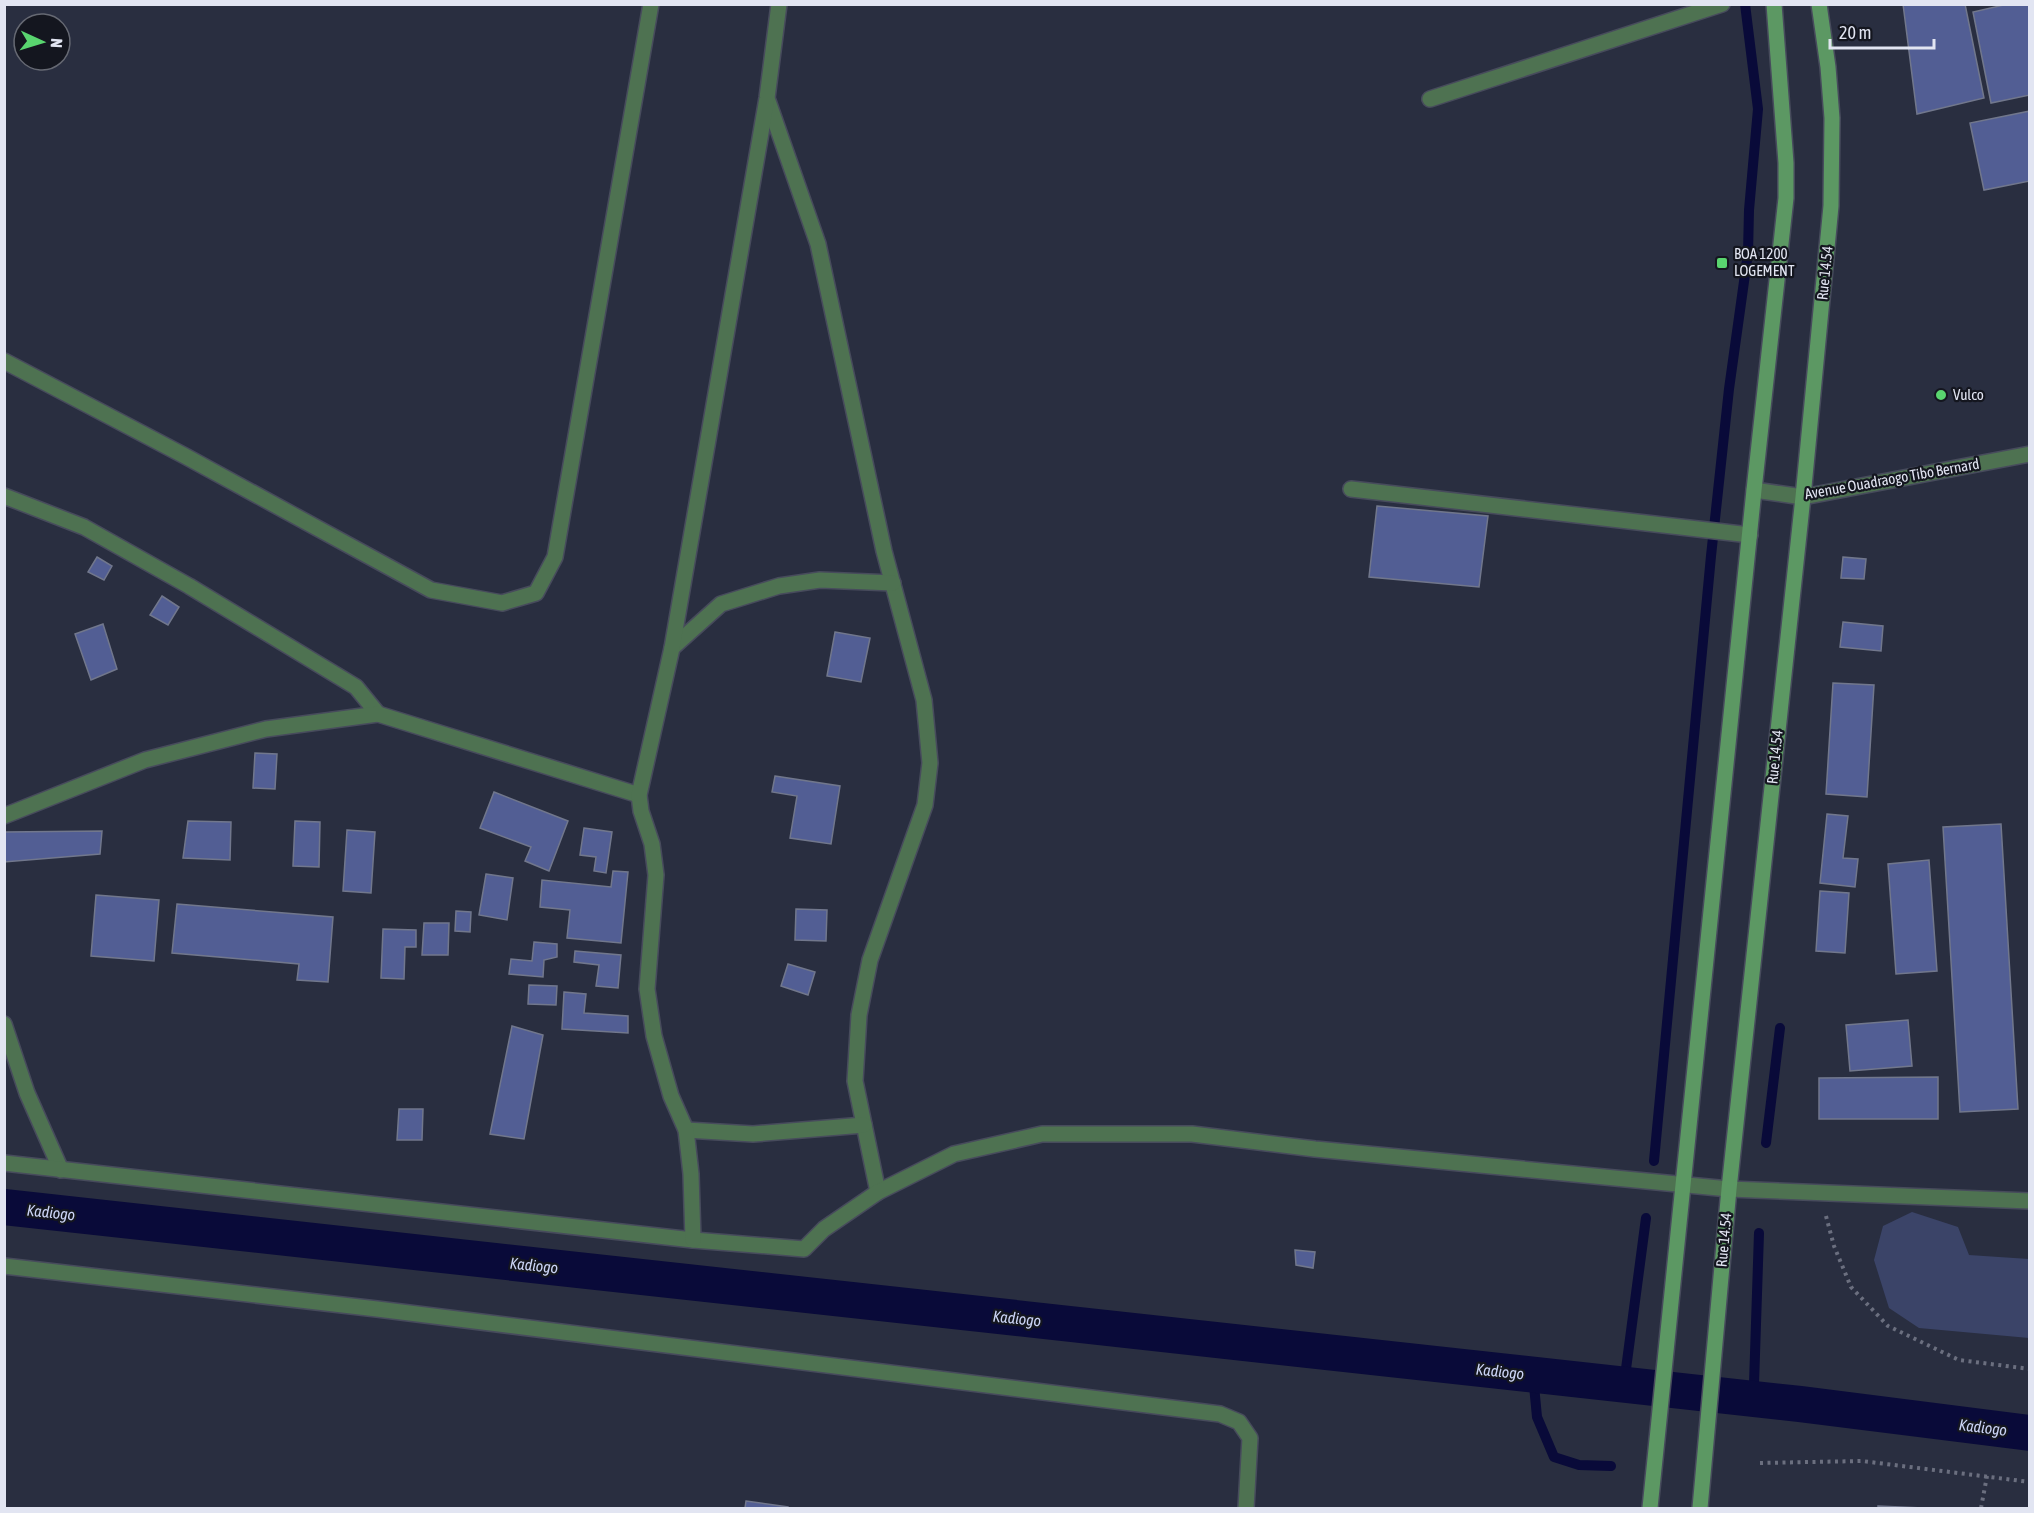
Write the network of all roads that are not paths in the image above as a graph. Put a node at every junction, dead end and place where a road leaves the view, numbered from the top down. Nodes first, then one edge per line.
1 (651, 4) edge
2 (779, 4) edge
3 (1722, 4) edge
4 (1774, 4) edge
5 (1819, 4) edge
6 (767, 98) junction
7 (1430, 99) dead end
8 (4, 361) edge
9 (2030, 454) edge
10 (1351, 489) dead end
11 (1754, 490) junction
12 (4, 496) edge
13 (1803, 497) junction
14 (1750, 535) junction
15 (892, 583) junction
16 (672, 648) junction
17 (378, 714) junction
18 (639, 795) junction
19 (4, 816) edge
20 (4, 1024) edge
21 (864, 1125) junction
22 (686, 1130) junction
23 (4, 1163) edge
24 (61, 1170) junction
25 (1683, 1183) junction
26 (1729, 1189) junction
27 (878, 1192) junction
28 (2030, 1201) edge
29 (693, 1240) junction
30 (4, 1266) edge
31 (1246, 1509) edge
32 (1650, 1509) edge
33 (1700, 1509) edge

1 - 8 street
2 - 6 street
3 - 7 street
4 - 11 main road
5 - 13 main road, Rue 14.54
6 - 15 street
6 - 16 street
9 - 13 street, Avenue Ouadraogo Tibo Bernard
10 - 14 street
11 - 13 street, Avenue Ouadraogo Tibo Bernard
11 - 14 main road
12 - 17 street
13 - 26 main road, Rue 14.54
14 - 25 main road
15 - 16 street
15 - 21 street
16 - 18 street
17 - 18 street
17 - 19 street
18 - 22 street
20 - 24 street
21 - 22 street
21 - 27 street
22 - 29 street
23 - 24 street
24 - 29 street
25 - 26 street
25 - 27 street
25 - 32 main road
26 - 28 street
26 - 33 main road, Rue 14.54
27 - 29 street
30 - 31 street

